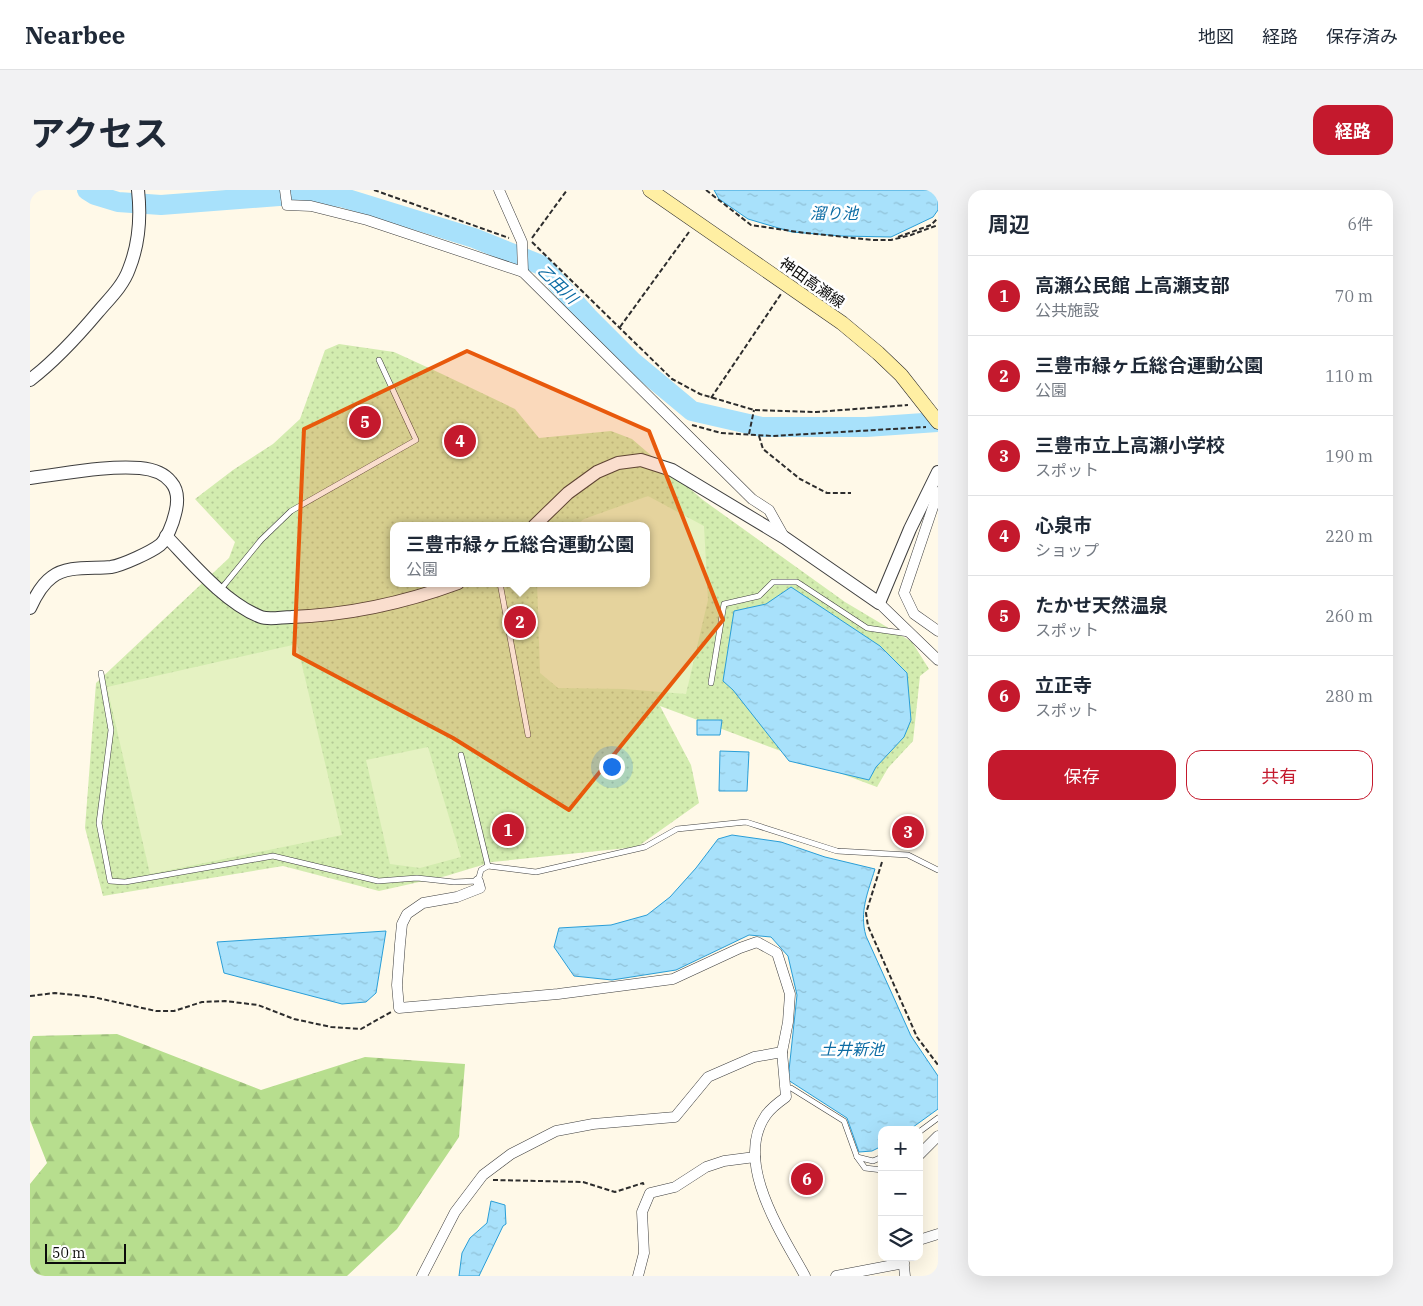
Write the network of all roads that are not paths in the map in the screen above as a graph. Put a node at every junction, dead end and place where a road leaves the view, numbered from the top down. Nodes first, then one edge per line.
1 (138, 190) edge
2 (285, 190) edge
3 (499, 190) edge
4 (650, 190) edge
5 (523, 272) junction
6 (379, 360) dead end
7 (30, 380) edge
8 (933, 424) edge
9 (938, 472) edge
10 (30, 478) edge
11 (938, 492) edge
12 (538, 522) edge
13 (166, 536) junction
14 (785, 538) junction
15 (448, 587) edge
16 (501, 587) edge
17 (221, 590) junction
18 (879, 604) junction
19 (30, 608) edge
20 (938, 631) edge
21 (912, 634) junction
22 (938, 660) edge
23 (101, 673) dead end
24 (711, 683) dead end
25 (528, 735) dead end
26 (461, 755) dead end
27 (488, 866) junction
28 (938, 870) edge
29 (478, 881) junction
30 (782, 1052) junction
31 (785, 1088) junction
32 (938, 1118) edge
33 (923, 1129) edge
34 (938, 1136) edge
35 (923, 1151) edge
36 (755, 1157) junction
37 (857, 1157) junction
38 (878, 1159) edge
39 (878, 1170) edge
40 (938, 1234) edge
41 (923, 1239) edge
42 (900, 1261) edge
43 (904, 1261) edge
44 (422, 1276) edge
45 (638, 1276) edge
46 (805, 1276) edge
47 (836, 1276) edge
48 (905, 1276) edge

1 - 7 street
2 - 5 street
3 - 5 street
4 - 8 main road, 神田高瀬線
5 - 14 street
6 - 17 lane
9 - 18 street
10 - 13 street
11 - 20 street
12 - 14 street
13 - 17 street
13 - 19 street
14 - 18 street
15 - 17 street
16 - 25 lane
18 - 21 street
21 - 22 street
21 - 24 lane
23 - 29 lane
26 - 27 lane
27 - 28 lane
27 - 29 lane
29 - 30 street
30 - 31 street
30 - 44 street
31 - 36 street
31 - 37 lane
32 - 33 lane
34 - 35 street
36 - 45 street
36 - 46 street
37 - 38 lane
37 - 39 lane
40 - 41 street
42 - 47 street
43 - 48 street

